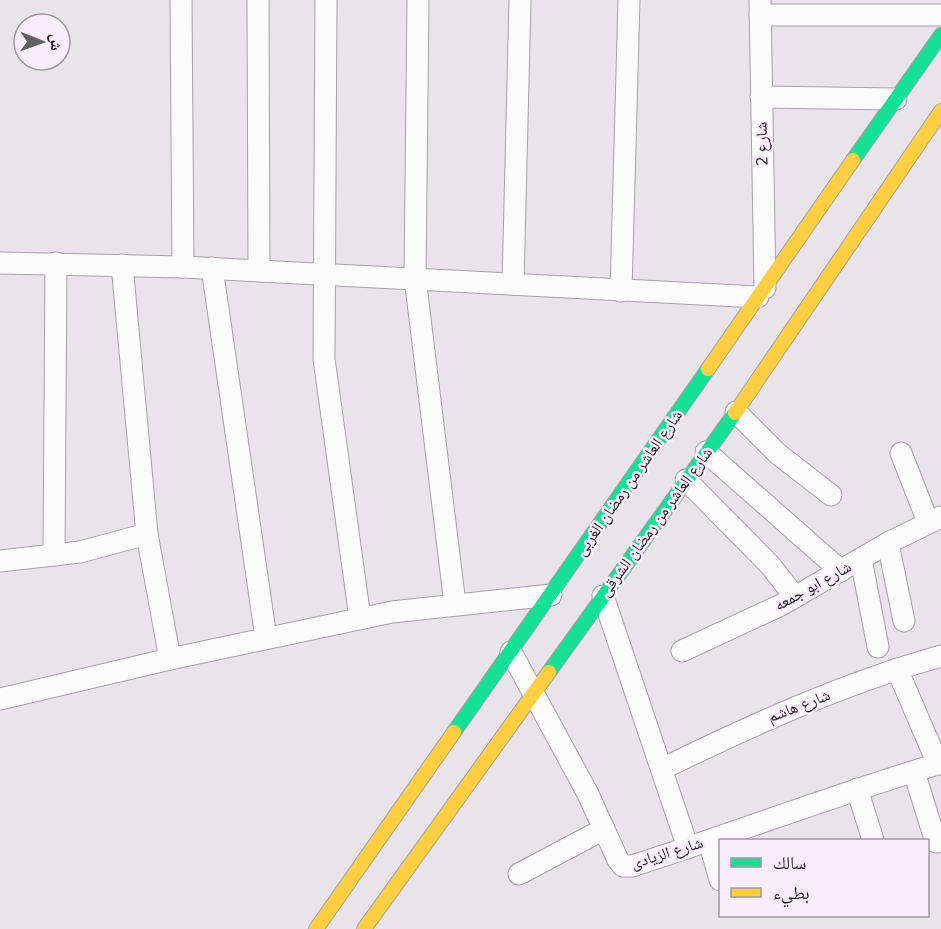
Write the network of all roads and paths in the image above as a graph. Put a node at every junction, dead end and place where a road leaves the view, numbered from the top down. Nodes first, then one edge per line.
1 (181, 0) edge
2 (258, 0) edge
3 (326, 0) edge
4 (418, 0) edge
5 (520, 0) edge
6 (629, 0) edge
7 (760, 7) edge
8 (941, 15) edge
9 (941, 35) edge
10 (761, 96) junction
11 (896, 99) junction
12 (941, 111) edge
13 (0, 262) edge
14 (56, 263) junction
15 (122, 265) junction
16 (183, 267) junction
17 (212, 268) junction
18 (259, 270) junction
19 (323, 273) junction
20 (415, 278) junction
21 (513, 284) junction
22 (621, 291) junction
23 (762, 293) junction
24 (736, 412) junction
25 (706, 452) junction
26 (901, 453) dead end
27 (686, 480) junction
28 (831, 495) dead end
29 (935, 519) edge
30 (147, 534) junction
31 (888, 543) junction
32 (54, 555) junction
33 (861, 559) junction
34 (0, 561) edge
35 (841, 571) junction
36 (560, 588) junction
37 (795, 597) junction
38 (593, 603) junction
39 (455, 604) junction
40 (360, 618) junction
41 (904, 621) dead end
42 (266, 638) junction
43 (878, 647) dead end
44 (682, 651) dead end
45 (511, 652) junction
46 (941, 656) edge
47 (170, 659) junction
48 (897, 669) junction
49 (533, 693) junction
50 (0, 699) edge
51 (940, 764) edge
52 (662, 769) junction
53 (914, 772) junction
54 (857, 789) junction
55 (604, 829) junction
56 (873, 839) edge
57 (709, 841) junction
58 (936, 842) dead end
59 (688, 848) junction
60 (519, 874) dead end
61 (719, 876) edge
62 (316, 929) edge
63 (364, 929) edge

1 - 16 street
2 - 18 street
3 - 19 street
4 - 20 street
5 - 21 street
6 - 22 street
7 - 8 street
7 - 10 street, شارع 2
9 - 11 street, شارع العاشر من رمضان الغربى
10 - 11 street
10 - 23 street, شارع 2
11 - 23 street, شارع العاشر من رمضان الغربى
12 - 24 street, شارع العاشر من رمضان الشرقى
13 - 14 street
14 - 15 street
14 - 32 street
15 - 16 street
15 - 30 street
16 - 17 street
17 - 18 street
17 - 42 street
18 - 19 street
19 - 20 street
19 - 40 street
20 - 21 street
20 - 39 street
21 - 22 street
22 - 23 street
23 - 36 street, شارع العاشر من رمضان الغربى
24 - 25 street, شارع العاشر من رمضان الشرقى
24 - 28 street
25 - 27 street, شارع العاشر من رمضان الشرقى
25 - 35 street
26 - 29 street
27 - 37 street
27 - 38 street, شارع العاشر من رمضان الشرقى
29 - 31 street, شارع ابو جمعه
30 - 32 street
30 - 47 street
31 - 33 street, شارع ابو جمعه
31 - 41 street
32 - 34 street
33 - 35 street, شارع ابو جمعه
33 - 43 street
35 - 37 street, شارع ابو جمعه
36 - 39 street
36 - 45 street, شارع العاشر من رمضان الغربى
37 - 44 street, شارع ابو جمعه
38 - 49 street, شارع العاشر من رمضان الشرقى
38 - 52 street
39 - 40 street
40 - 42 street
42 - 47 street
45 - 49 street, شارع الزيادى
45 - 62 street, شارع العاشر من رمضان الغربى
46 - 48 street, شارع هاشم
47 - 50 street
48 - 51 street
48 - 52 street, شارع هاشم
49 - 55 street, شارع الزيادى
49 - 63 street, شارع العاشر من رمضان الشرقى
51 - 53 street, شارع الزيادى
52 - 59 street
53 - 54 street, شارع الزيادى
53 - 58 street
54 - 56 street
54 - 57 street, شارع الزيادى
55 - 59 street, شارع الزيادى
55 - 60 street
57 - 59 street, شارع الزيادى
57 - 61 street

